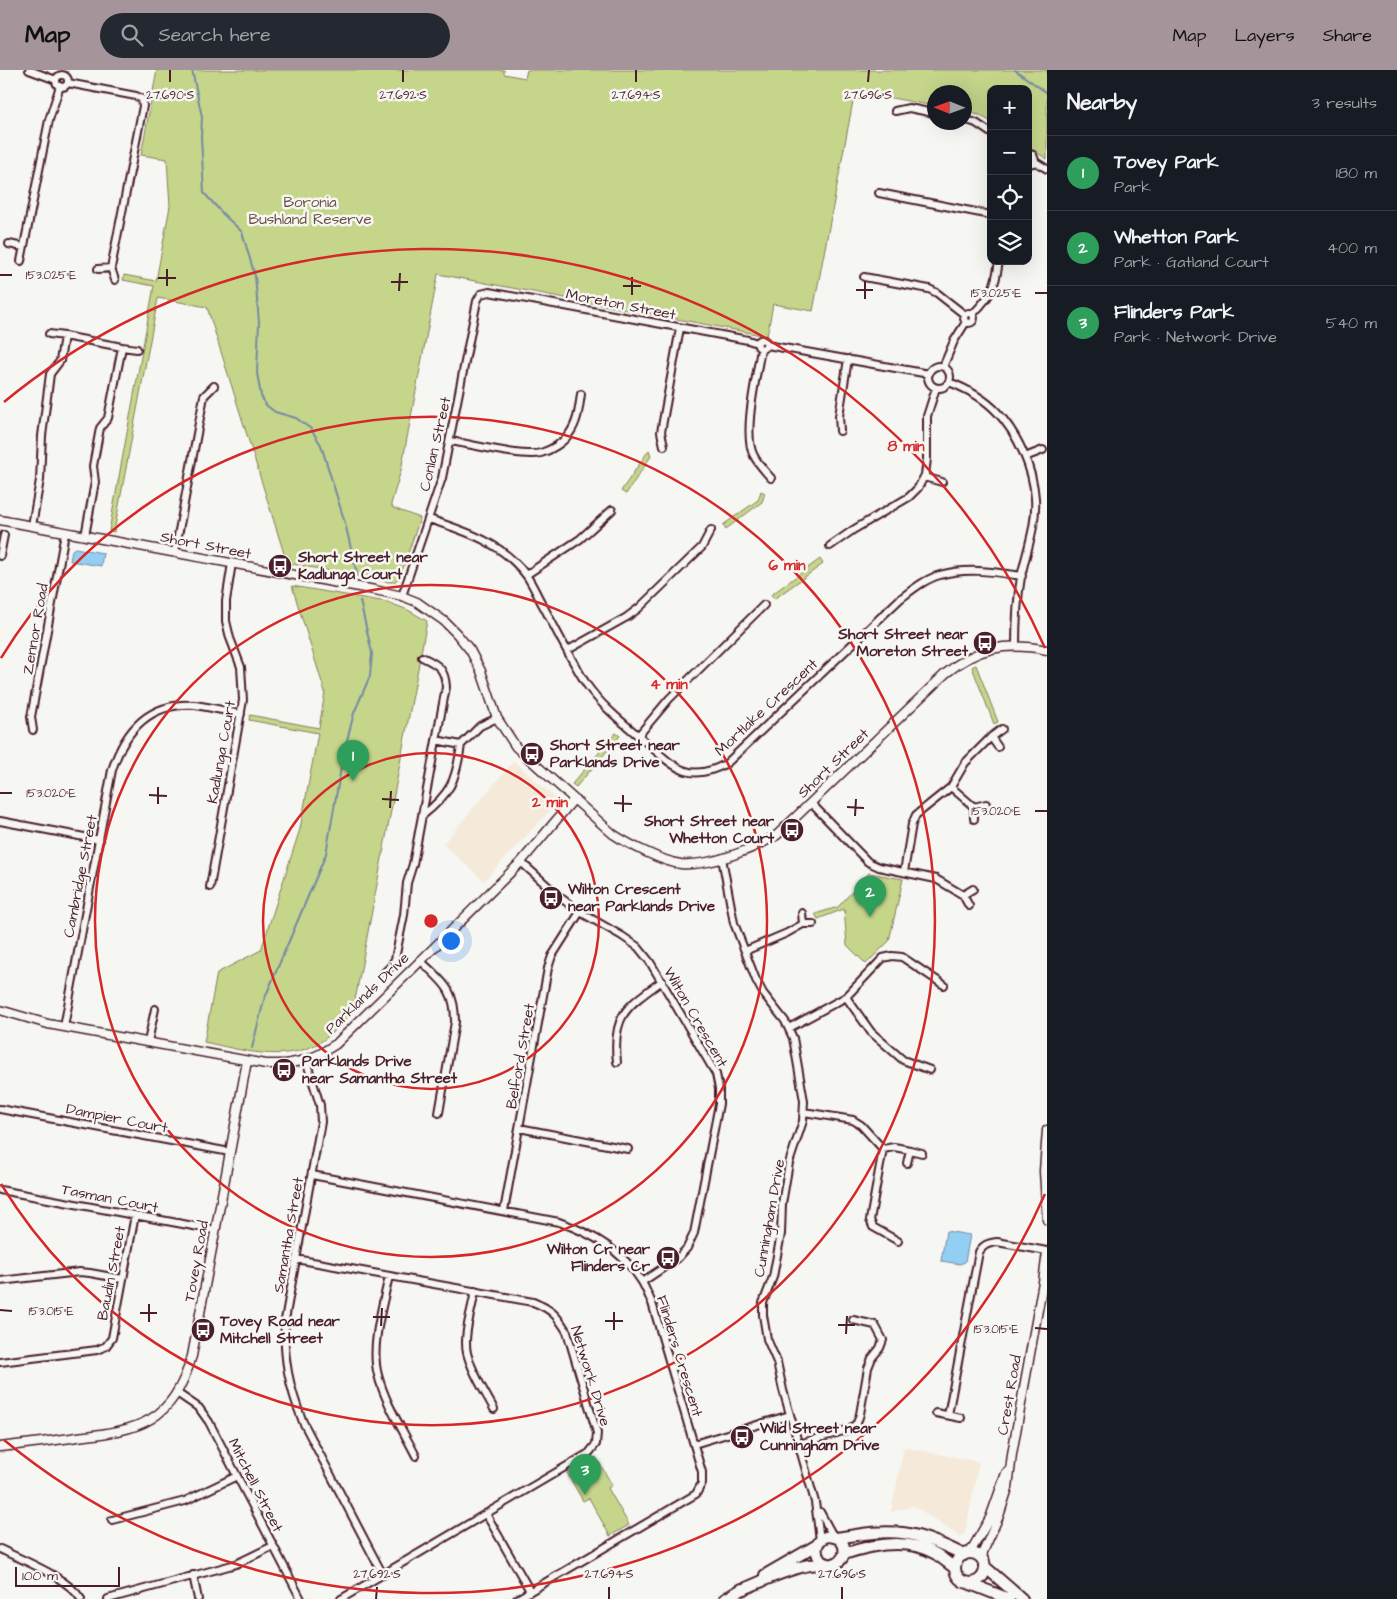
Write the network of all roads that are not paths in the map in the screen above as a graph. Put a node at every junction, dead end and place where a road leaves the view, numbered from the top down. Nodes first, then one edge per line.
1 (29, 70) edge
2 (58, 83) junction
3 (68, 83) junction
4 (895, 111) dead end
5 (927, 112) edge
6 (972, 122) edge
7 (987, 130) edge
8 (1032, 162) edge
9 (1047, 169) edge
10 (879, 193) dead end
11 (987, 214) edge
12 (9, 244) dead end
13 (23, 247) junction
14 (21, 261) dead end
15 (998, 265) edge
16 (111, 268) junction
17 (98, 269) dead end
18 (864, 277) dead end
19 (115, 280) dead end
20 (480, 294) joint
21 (968, 317) junction
22 (680, 328) junction
23 (49, 334) dead end
24 (64, 336) junction
25 (122, 346) junction
26 (762, 346) junction
27 (137, 349) dead end
28 (848, 359) junction
29 (943, 367) junction
30 (929, 374) junction
31 (949, 382) junction
32 (214, 386) dead end
33 (936, 388) junction
34 (581, 394) dead end
35 (840, 431) dead end
36 (450, 441) junction
37 (664, 446) dead end
38 (1043, 450) dead end
39 (1025, 457) junction
40 (924, 476) junction
41 (771, 478) dead end
42 (942, 482) dead end
43 (612, 510) dead end
44 (429, 519) junction
45 (0, 520) edge
46 (32, 526) junction
47 (712, 530) dead end
48 (65, 533) junction
49 (4, 535) dead end
50 (85, 536) junction
51 (830, 546) dead end
52 (175, 552) junction
53 (0, 556) edge
54 (232, 563) junction
55 (526, 575) junction
56 (1022, 576) junction
57 (402, 596) junction
58 (764, 606) dead end
59 (1016, 646) junction
60 (568, 650) junction
61 (1047, 650) edge
62 (422, 657) dead end
63 (241, 714) junction
64 (497, 718) junction
65 (1002, 729) dead end
66 (33, 730) dead end
67 (638, 736) junction
68 (991, 737) junction
69 (436, 740) junction
70 (461, 745) junction
71 (998, 747) dead end
72 (951, 786) junction
73 (574, 799) junction
74 (811, 803) junction
75 (986, 804) dead end
76 (974, 807) junction
77 (422, 816) junction
78 (974, 819) dead end
79 (0, 822) edge
80 (100, 840) junction
81 (722, 858) junction
82 (521, 862) junction
83 (904, 872) junction
84 (210, 887) dead end
85 (972, 889) dead end
86 (963, 895) junction
87 (969, 906) dead end
88 (580, 912) junction
89 (802, 913) dead end
90 (803, 924) junction
91 (813, 924) dead end
92 (745, 951) junction
93 (420, 960) junction
94 (383, 974) dead end
95 (662, 982) junction
96 (944, 985) dead end
97 (846, 997) junction
98 (155, 1009) dead end
99 (0, 1010) edge
100 (64, 1027) junction
101 (789, 1028) junction
102 (148, 1042) junction
103 (306, 1060) junction
104 (247, 1061) junction
105 (617, 1062) dead end
106 (930, 1070) dead end
107 (0, 1109) edge
108 (804, 1112) junction
109 (439, 1113) dead end
110 (519, 1128) junction
111 (1047, 1130) edge
112 (628, 1148) dead end
113 (883, 1149) junction
114 (910, 1150) junction
115 (230, 1152) junction
116 (922, 1153) dead end
117 (908, 1163) dead end
118 (312, 1175) junction
119 (0, 1190) edge
120 (504, 1211) junction
121 (135, 1215) junction
122 (1047, 1220) edge
123 (215, 1230) junction
124 (898, 1241) dead end
125 (1047, 1251) edge
126 (296, 1259) junction
127 (389, 1276) junction
128 (123, 1279) junction
129 (0, 1281) edge
130 (642, 1282) junction
131 (475, 1291) junction
132 (853, 1320) dead end
133 (0, 1362) edge
134 (177, 1394) junction
135 (494, 1410) dead end
136 (936, 1413) dead end
137 (790, 1414) junction
138 (948, 1415) junction
139 (961, 1418) dead end
140 (694, 1444) junction
141 (799, 1444) junction
142 (0, 1447) edge
143 (1012, 1454) junction
144 (416, 1456) dead end
145 (237, 1476) junction
146 (816, 1502) junction
147 (486, 1514) junction
148 (112, 1520) dead end
149 (835, 1537) junction
150 (819, 1543) junction
151 (273, 1546) junction
152 (0, 1549) edge
153 (844, 1554) junction
154 (967, 1554) junction
155 (983, 1563) junction
156 (828, 1564) junction
157 (955, 1568) junction
158 (192, 1575) junction
159 (383, 1575) junction
160 (964, 1582) junction
161 (530, 1591) junction
162 (738, 1592) junction
163 (80, 1599) edge
164 (108, 1599) edge
165 (198, 1599) edge
166 (301, 1599) edge
167 (341, 1599) edge
168 (517, 1599) edge
169 (725, 1599) edge
170 (1009, 1599) edge
171 (1022, 1599) edge

1 - 2 street
2 - 3 street
2 - 3 street
2 - 13 street
3 - 16 street
4 - 5 street
6 - 7 street
8 - 9 street
10 - 11 street
12 - 13 street
13 - 14 street
15 - 21 street
16 - 17 street
16 - 19 street
18 - 21 street
20 - 22 street, Moreton Street
20 - 36 street, Conlan Street
21 - 29 street
22 - 26 street, Moreton Street
22 - 37 street
23 - 24 street
24 - 25 street
24 - 46 street
25 - 27 street
25 - 50 street
26 - 28 street, Moreton Street
26 - 41 street
28 - 30 street, Moreton Street
28 - 35 street
29 - 30 street
29 - 31 street
30 - 33 street
31 - 33 street
31 - 39 street
32 - 52 street
33 - 40 street
34 - 36 street
36 - 44 street, Conlan Street
38 - 39 street
39 - 56 street
40 - 42 street
40 - 51 street
43 - 55 street
44 - 55 street, Mortlake Crescent
44 - 57 street, Conlan Street
45 - 46 street, Short Street
46 - 48 street, Short Street
47 - 60 street
48 - 50 street, Short Street
48 - 66 street, Zennor Road
49 - 53 street
50 - 52 street, Short Street
52 - 54 street, Short Street
54 - 57 street, Short Street
54 - 63 street, Kadlunga Court
55 - 60 street, Mortlake Crescent
56 - 59 street
56 - 67 street, Mortlake Crescent
57 - 64 street, Short Street
58 - 67 street
59 - 61 street, Short Street
59 - 74 street, Short Street
60 - 67 street, Mortlake Crescent
62 - 69 street
63 - 80 street, Cambridge Street
63 - 84 street, Kadlunga Court
64 - 70 street
64 - 73 street, Short Street
65 - 68 street
68 - 71 street
68 - 72 street
69 - 70 street
69 - 77 street
70 - 77 street
72 - 76 street
72 - 83 street
73 - 81 street, Short Street
73 - 82 street, Parklands Drive
74 - 81 street, Short Street
74 - 83 street
75 - 76 street
76 - 78 street
77 - 94 street
79 - 80 street
80 - 100 street, Cambridge Street
81 - 92 street, Cunningham Drive
82 - 88 street, Wilton Crescent
82 - 93 street, Parklands Drive
83 - 86 street
85 - 86 street
86 - 87 street
88 - 95 street, Wilton Crescent
88 - 110 street, Belford Street
89 - 90 street
90 - 91 street
90 - 92 street
92 - 101 street, Cunningham Drive
93 - 103 street, Parklands Drive
93 - 109 street
95 - 105 street
95 - 130 street, Wilton Crescent
96 - 97 street
97 - 101 street
97 - 106 street
98 - 102 street
99 - 100 street, Parklands Drive
100 - 102 street, Parklands Drive
101 - 108 street, Cunningham Drive
102 - 104 street, Parklands Drive
103 - 104 street, Parklands Drive
103 - 118 street, Samantha Street
104 - 115 street, Tovey Road
107 - 115 street, Dampier Court
108 - 113 street
108 - 137 street, Cunningham Drive
110 - 112 street
110 - 120 street, Belford Street
111 - 122 street
113 - 114 street
113 - 124 street
114 - 116 street
114 - 117 street
115 - 123 street, Tovey Road
118 - 120 street, Flinders Crescent
118 - 126 street, Samantha Street
119 - 121 street, Tasman Court
120 - 130 street, Flinders Crescent
121 - 123 street, Tasman Court
121 - 128 street, Baudin Street
123 - 134 street, Tovey Road
125 - 138 street
125 - 143 street, Crest Road
126 - 127 street, Network Drive
126 - 159 street, Samantha Street
127 - 131 street, Network Drive
127 - 144 street
128 - 129 street
128 - 133 street, Baudin Street
130 - 140 street, Flinders Crescent
131 - 135 street
131 - 147 street, Network Drive
132 - 141 street
134 - 142 street, Tovey Road
134 - 145 street, Mitchell Street
136 - 138 street
137 - 140 street
137 - 141 street, Cunningham Drive
138 - 139 street
140 - 161 street, Flinders Crescent
141 - 146 street, Cunningham Drive
143 - 154 street, Crest Road
143 - 155 street, Crest Road
145 - 148 street
145 - 151 street, Mitchell Street
146 - 149 street, Cunningham Drive
146 - 150 street, Cunningham Drive
147 - 159 street, Network Drive
147 - 161 street
149 - 150 main road
149 - 153 main road
149 - 154 main road
150 - 156 main road
150 - 162 main road
151 - 158 street
151 - 166 street, Mitchell Street
152 - 163 street
153 - 156 main road
153 - 157 main road
154 - 155 main road
154 - 157 main road
155 - 160 main road
155 - 171 main road
156 - 162 main road
157 - 160 main road
158 - 164 street
158 - 165 street
159 - 167 street, Network Drive
160 - 170 main road
161 - 168 street, Flinders Crescent
162 - 169 main road

